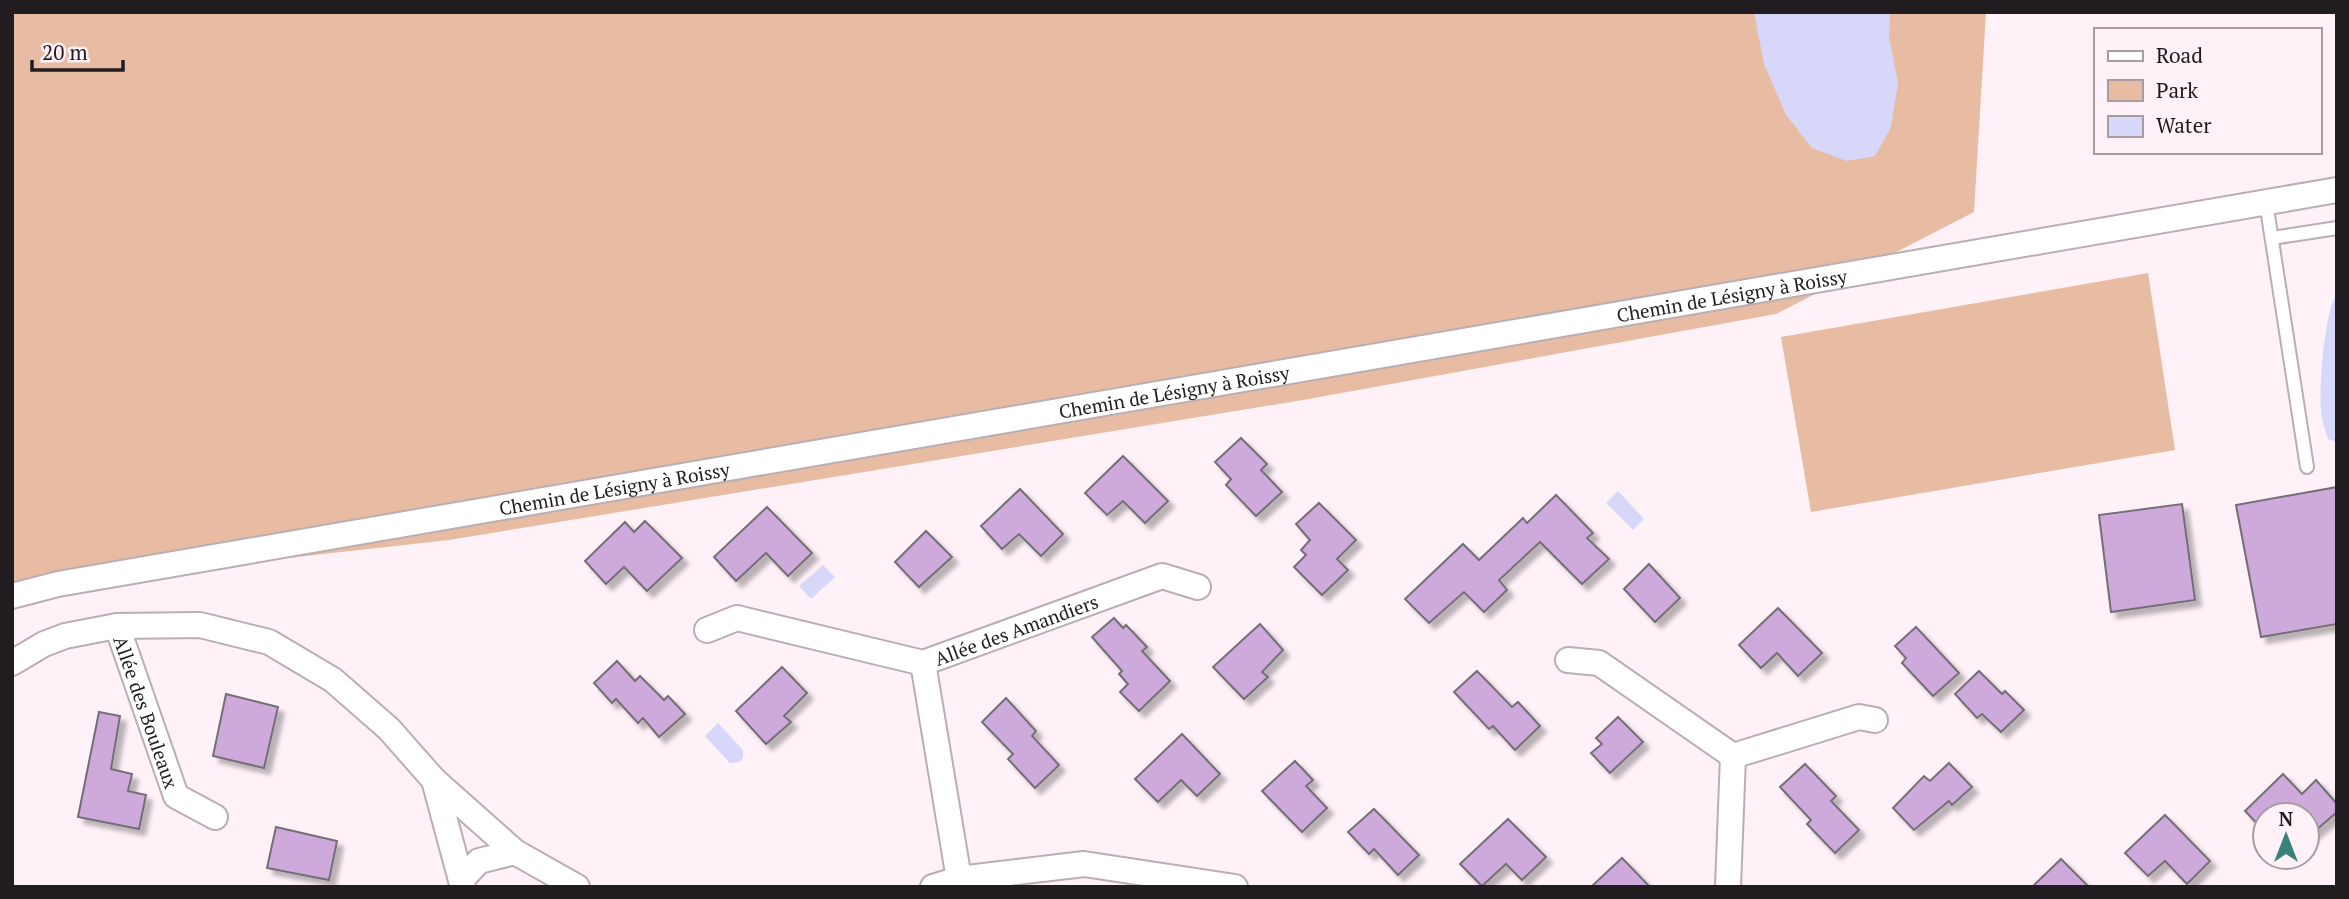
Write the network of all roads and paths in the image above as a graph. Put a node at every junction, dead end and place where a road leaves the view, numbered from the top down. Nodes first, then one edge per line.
1 (2337, 190) edge
2 (2266, 202) junction
3 (2337, 228) edge
4 (2272, 238) junction
5 (2307, 467) dead end
6 (1198, 587) dead end
7 (12, 596) edge
8 (117, 626) junction
9 (707, 629) dead end
10 (1568, 660) dead end
11 (12, 663) edge
12 (923, 663) junction
13 (1875, 720) dead end
14 (1733, 756) junction
15 (434, 780) junction
16 (215, 817) dead end
17 (515, 852) junction
18 (1084, 876) edge
19 (959, 879) junction
20 (462, 883) edge
21 (577, 887) edge
22 (933, 887) edge
23 (1235, 887) edge
24 (1728, 887) edge

1 - 2 street, Chemin de Lésigny à Roissy
2 - 4 lane
2 - 7 street, Chemin de Lésigny à Roissy
3 - 4 lane
4 - 5 lane
6 - 12 street, Allée des Amandiers
8 - 11 street
8 - 15 street
8 - 16 street, Allée des Bouleaux
9 - 12 street
10 - 14 street
12 - 19 street, Allée des Amandiers
13 - 14 street
14 - 24 street
15 - 17 street
15 - 20 street
17 - 20 street
17 - 21 street
18 - 19 street
18 - 23 street
19 - 22 street

